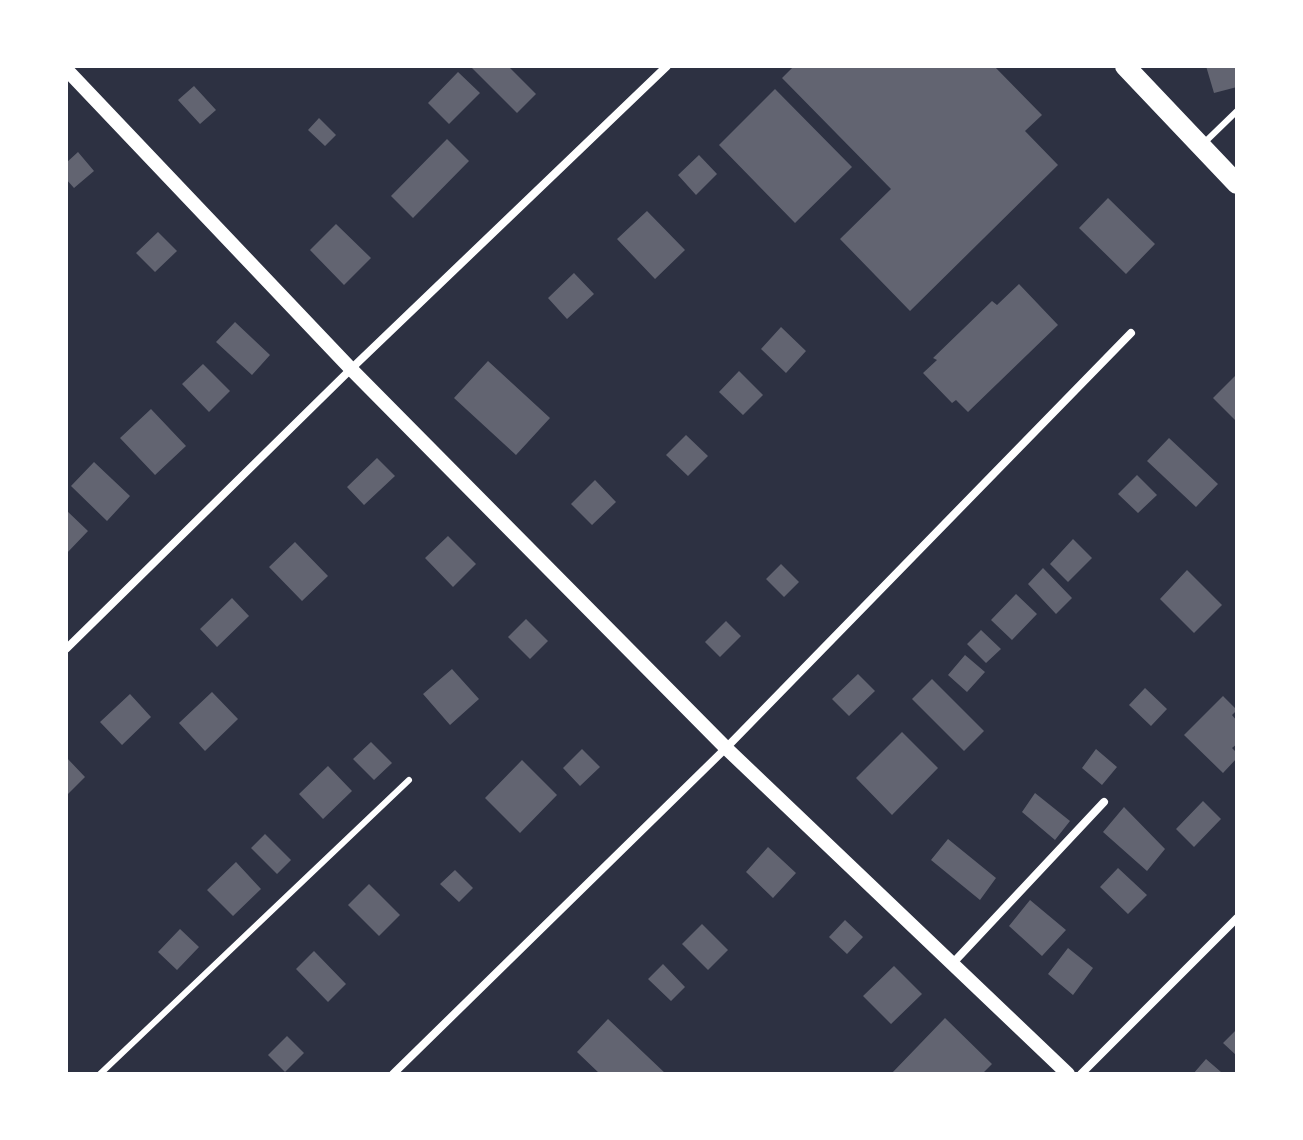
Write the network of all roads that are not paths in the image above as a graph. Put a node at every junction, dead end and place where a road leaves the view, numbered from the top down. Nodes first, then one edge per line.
1 (667, 66) edge
2 (1125, 66) edge
3 (66, 69) edge
4 (1237, 111) edge
5 (1202, 146) junction
6 (1237, 184) edge
7 (1131, 333) dead end
8 (351, 369) junction
9 (66, 649) edge
10 (726, 748) junction
11 (409, 780) dead end
12 (1104, 802) dead end
13 (1237, 918) edge
14 (952, 964) junction
15 (100, 1074) edge
16 (393, 1074) edge
17 (1068, 1074) edge
18 (1081, 1074) edge

1 - 8 street
2 - 5 main road
3 - 8 street
4 - 5 lane
5 - 6 main road
7 - 10 street
8 - 9 street
8 - 10 street
10 - 14 street
10 - 16 street
11 - 15 lane
12 - 14 street
13 - 18 street
14 - 17 street

